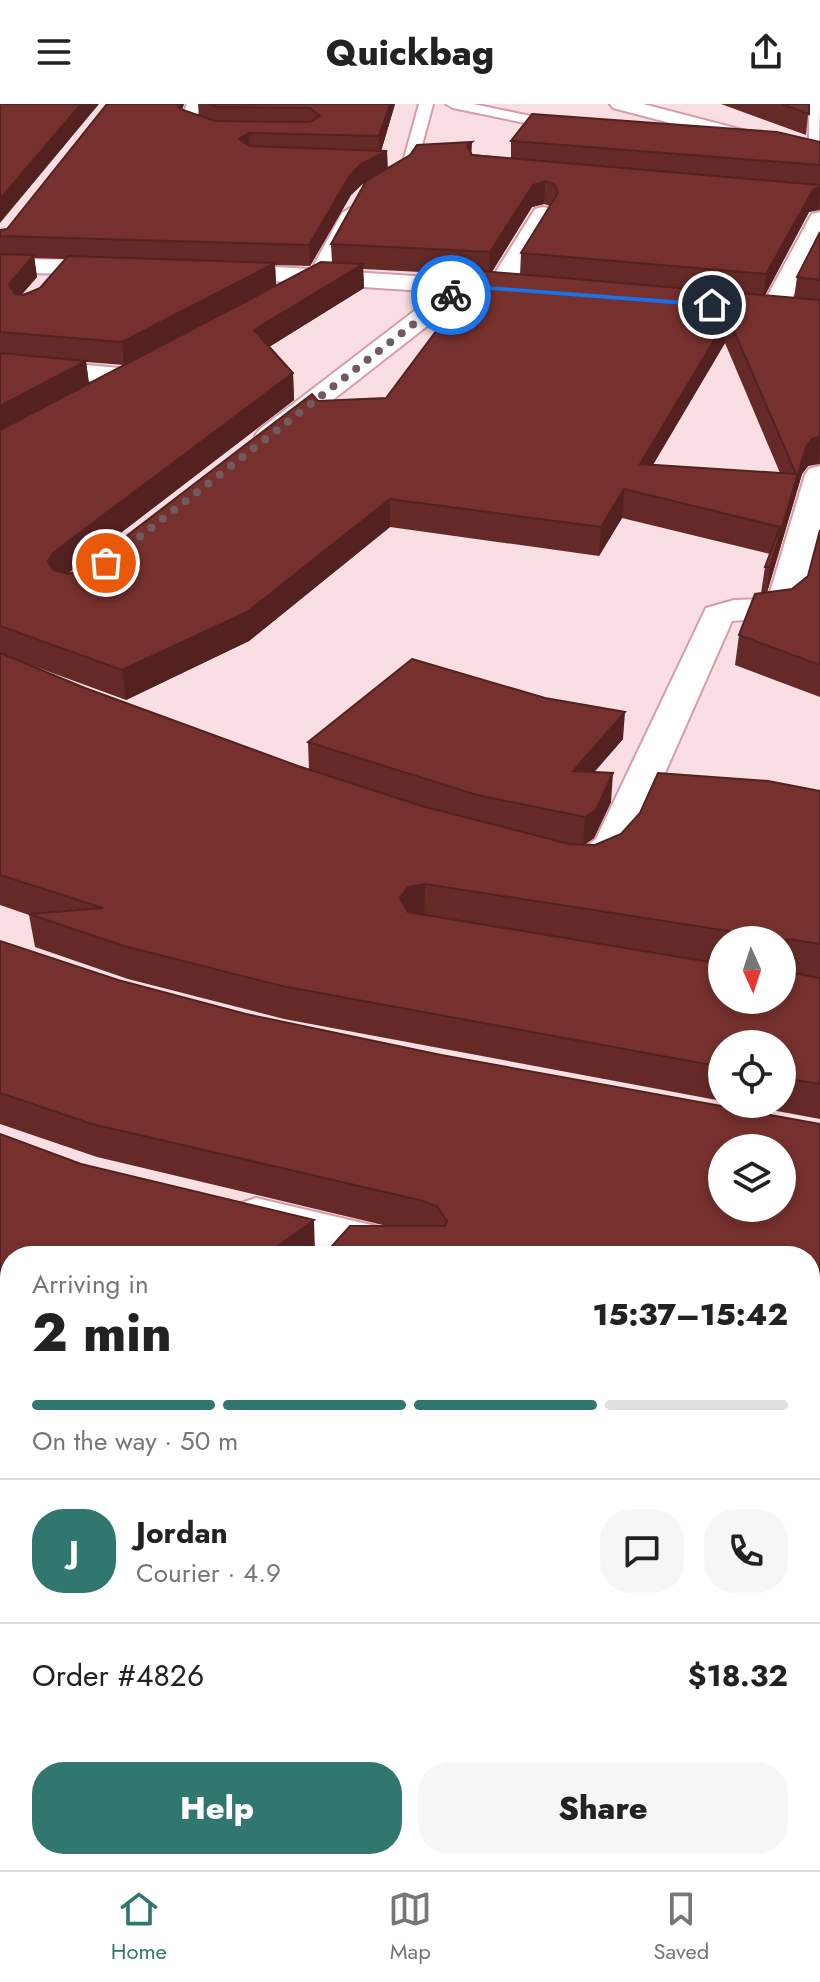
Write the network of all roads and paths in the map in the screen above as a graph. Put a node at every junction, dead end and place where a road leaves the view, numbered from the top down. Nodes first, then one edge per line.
1 (194, 104) edge
2 (426, 104) edge
3 (453, 104) edge
4 (620, 104) edge
5 (678, 104) edge
6 (819, 104) edge
7 (579, 130) edge
8 (227, 133) edge
9 (820, 140) edge
10 (820, 156) edge
11 (376, 187) edge
12 (358, 200) edge
13 (543, 214) edge
14 (820, 219) edge
15 (0, 266) edge
16 (62, 267) junction
17 (145, 267) edge
18 (193, 269) edge
19 (316, 276) junction
20 (463, 286) junction
21 (44, 287) edge
22 (498, 288) junction
23 (559, 293) edge
24 (276, 297) edge
25 (742, 308) edge
26 (773, 310) junction
27 (804, 314) edge
28 (157, 363) edge
29 (0, 365) edge
30 (130, 377) junction
31 (90, 399) edge
32 (252, 450) edge
33 (820, 475) edge
34 (543, 855) edge
35 (207, 1205) edge
36 (377, 1246) edge

1 - 8 lane
2 - 11 lane
3 - 7 lane
4 - 10 street
5 - 9 street
6 - 9 street
12 - 19 lane
13 - 22 street
14 - 26 street
15 - 16 street
16 - 17 street
16 - 21 street
18 - 19 street
19 - 20 street
19 - 24 street
20 - 22 street
20 - 32 street
22 - 23 street
25 - 26 street
26 - 27 street
28 - 30 street
29 - 30 street
30 - 31 street
33 - 34 street
35 - 36 street

